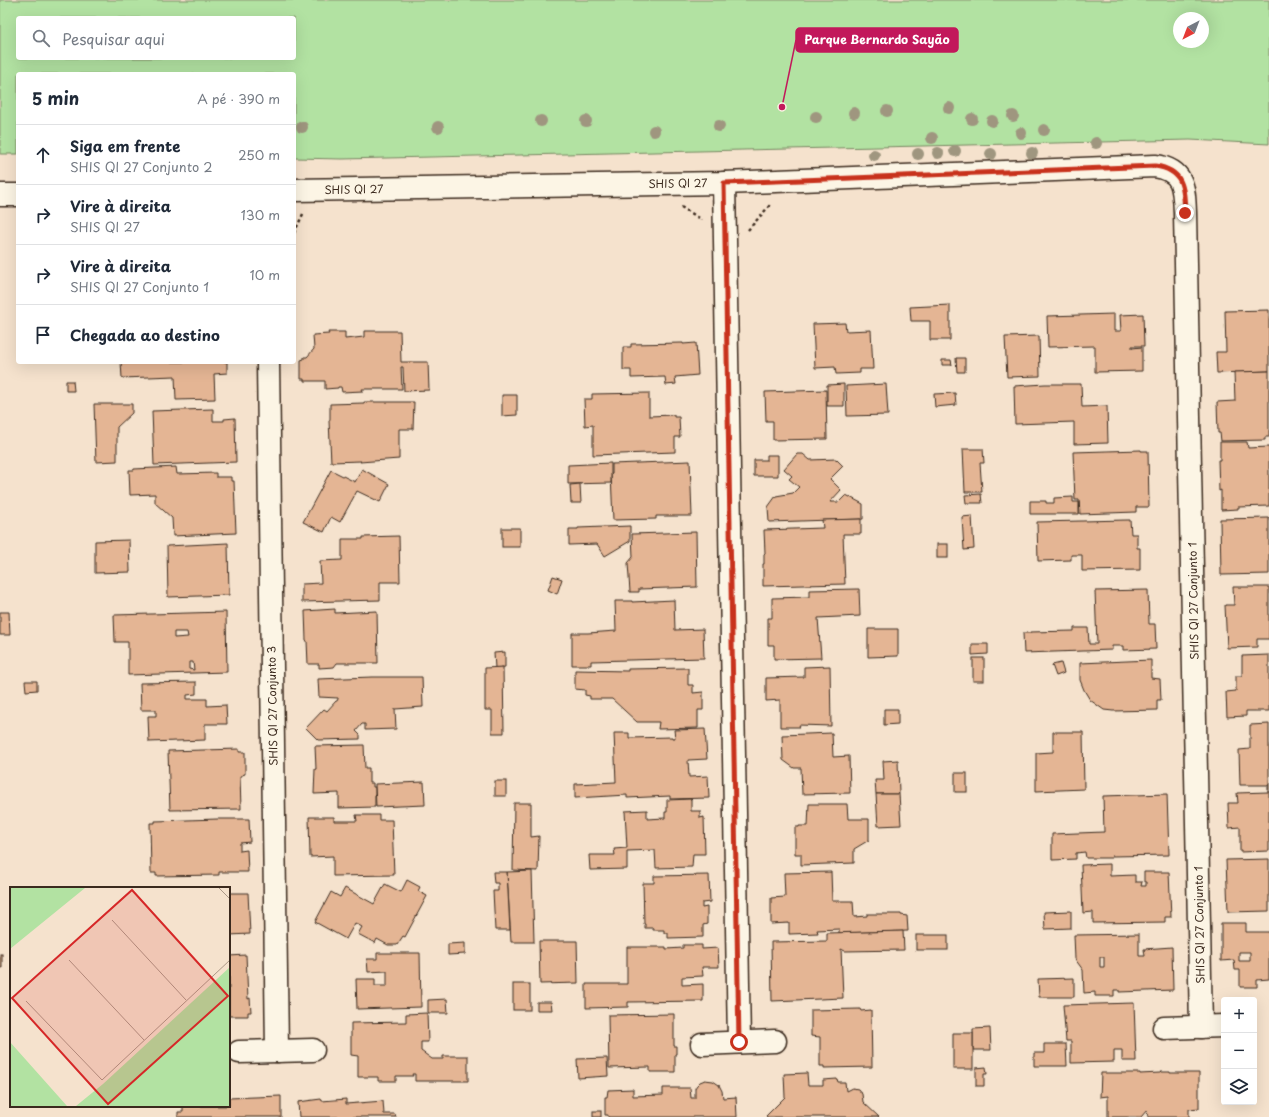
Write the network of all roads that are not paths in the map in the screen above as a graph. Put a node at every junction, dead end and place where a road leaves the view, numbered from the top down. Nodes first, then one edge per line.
1 (1179, 177) joint
2 (724, 183) junction
3 (296, 190) edge
4 (0, 195) edge
5 (16, 195) edge
6 (268, 364) edge
7 (1201, 1026) junction
8 (1221, 1026) edge
9 (1164, 1028) dead end
10 (775, 1041) dead end
11 (739, 1042) junction
12 (702, 1044) dead end
13 (313, 1050) dead end
14 (277, 1051) junction
15 (240, 1052) dead end

1 - 2 street, SHIS QI 27
1 - 7 street, SHIS QI 27 Conjunto 1
2 - 3 street, SHIS QI 27
2 - 11 street
4 - 5 street
6 - 14 street, SHIS QI 27 Conjunto 3
7 - 8 street
7 - 9 street
10 - 11 street
11 - 12 street
13 - 14 street
14 - 15 street

